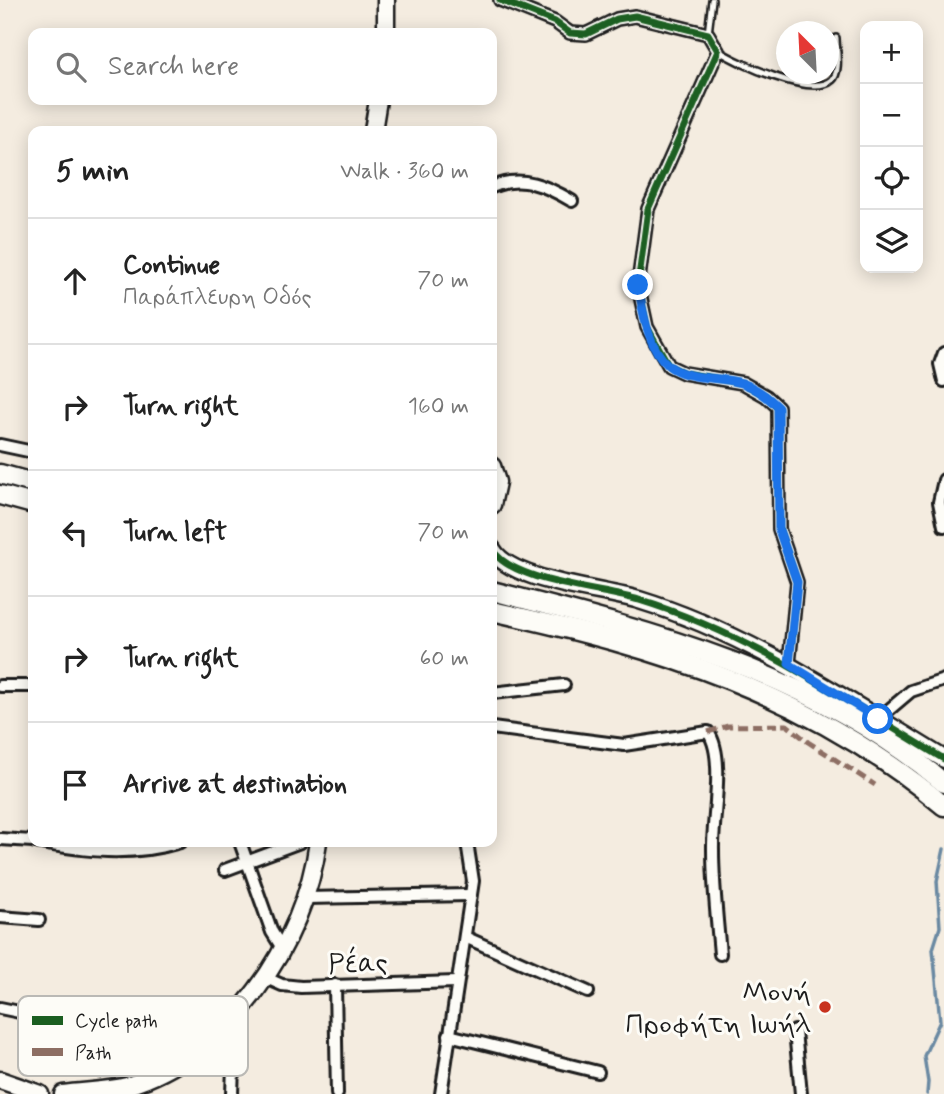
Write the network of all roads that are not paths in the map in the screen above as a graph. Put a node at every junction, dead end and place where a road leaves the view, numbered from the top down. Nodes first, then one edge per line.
1 (386, 0) edge
2 (500, 0) edge
3 (712, 0) edge
4 (386, 28) edge
5 (708, 34) junction
6 (718, 51) junction
7 (776, 76) edge
8 (377, 105) edge
9 (374, 126) edge
10 (497, 185) edge
11 (572, 201) dead end
12 (944, 353) edge
13 (944, 381) edge
14 (0, 445) edge
15 (28, 451) edge
16 (0, 474) edge
17 (944, 480) edge
18 (28, 482) edge
19 (0, 495) edge
20 (28, 503) edge
21 (944, 526) edge
22 (497, 554) edge
23 (497, 591) edge
24 (497, 612) edge
25 (789, 664) junction
26 (944, 680) edge
27 (564, 685) dead end
28 (0, 686) edge
29 (28, 686) edge
30 (497, 692) edge
31 (878, 719) junction
32 (497, 729) edge
33 (944, 759) edge
34 (944, 783) edge
35 (944, 806) edge
36 (0, 839) edge
37 (28, 841) edge
38 (101, 847) edge
39 (152, 847) edge
40 (242, 847) edge
41 (287, 847) edge
42 (317, 847) edge
43 (468, 847) edge
44 (247, 862) junction
45 (225, 870) dead end
46 (470, 895) junction
47 (305, 898) junction
48 (0, 917) edge
49 (39, 920) dead end
50 (465, 937) junction
51 (282, 948) junction
52 (720, 954) dead end
53 (264, 977) junction
54 (456, 982) junction
55 (335, 985) junction
56 (589, 992) dead end
57 (248, 999) edge
58 (0, 1008) edge
59 (18, 1012) edge
60 (795, 1031) dead end
61 (449, 1035) junction
62 (598, 1072) dead end
63 (152, 1076) edge
64 (233, 1076) edge
65 (0, 1080) edge
66 (18, 1090) edge
67 (40, 1094) edge
68 (63, 1094) edge
69 (232, 1094) edge
70 (337, 1094) edge
71 (441, 1094) edge
72 (801, 1094) edge

1 - 4 street
2 - 5 street
3 - 5 lane
5 - 6 street
6 - 7 lane
6 - 25 street
8 - 9 street
10 - 11 street
12 - 13 street
14 - 15 street
16 - 18 main road
17 - 21 street
19 - 20 main road
22 - 25 street
23 - 34 main road
24 - 35 main road
25 - 31 street
26 - 31 street
27 - 30 street
28 - 29 street
31 - 33 street
32 - 52 street
36 - 37 street
38 - 39 street
40 - 44 street
41 - 44 street
42 - 47 street
43 - 46 street
44 - 45 street
44 - 51 street
46 - 47 street
46 - 50 street
47 - 51 street
48 - 49 street
50 - 54 street
50 - 56 street
51 - 53 street
53 - 55 street, Ρέας
53 - 57 street
54 - 55 street, Ρέας
54 - 61 street
55 - 70 street
58 - 59 street
60 - 72 street
61 - 62 street
61 - 71 street
63 - 68 street
64 - 69 street
65 - 66 street
66 - 67 street

